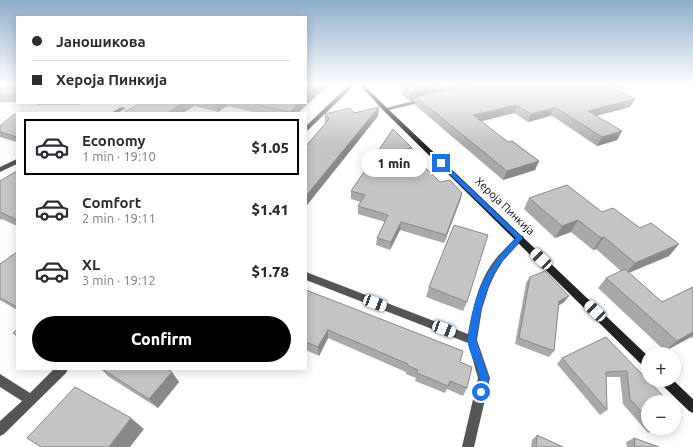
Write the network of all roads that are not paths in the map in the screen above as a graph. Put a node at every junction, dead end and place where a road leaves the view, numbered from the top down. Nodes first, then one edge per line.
1 (331, 105) edge
2 (381, 105) edge
3 (403, 105) edge
4 (123, 108) dead end
5 (385, 109) junction
6 (116, 112) edge
7 (307, 128) edge
8 (16, 162) edge
9 (0, 170) edge
10 (520, 238) junction
11 (307, 276) edge
12 (472, 340) junction
13 (641, 356) edge
14 (61, 370) edge
15 (0, 380) edge
16 (672, 387) edge
17 (30, 400) junction
18 (693, 407) edge
19 (0, 430) edge
20 (468, 447) edge

1 - 7 street
2 - 5 street, Хероја Пинкија
3 - 5 street
4 - 6 street
5 - 10 street, Хероја Пинкија
8 - 9 street
10 - 12 street
10 - 13 street, Хероја Пинкија
11 - 12 street
12 - 20 street
14 - 17 street
15 - 17 street
16 - 18 street
17 - 19 street

